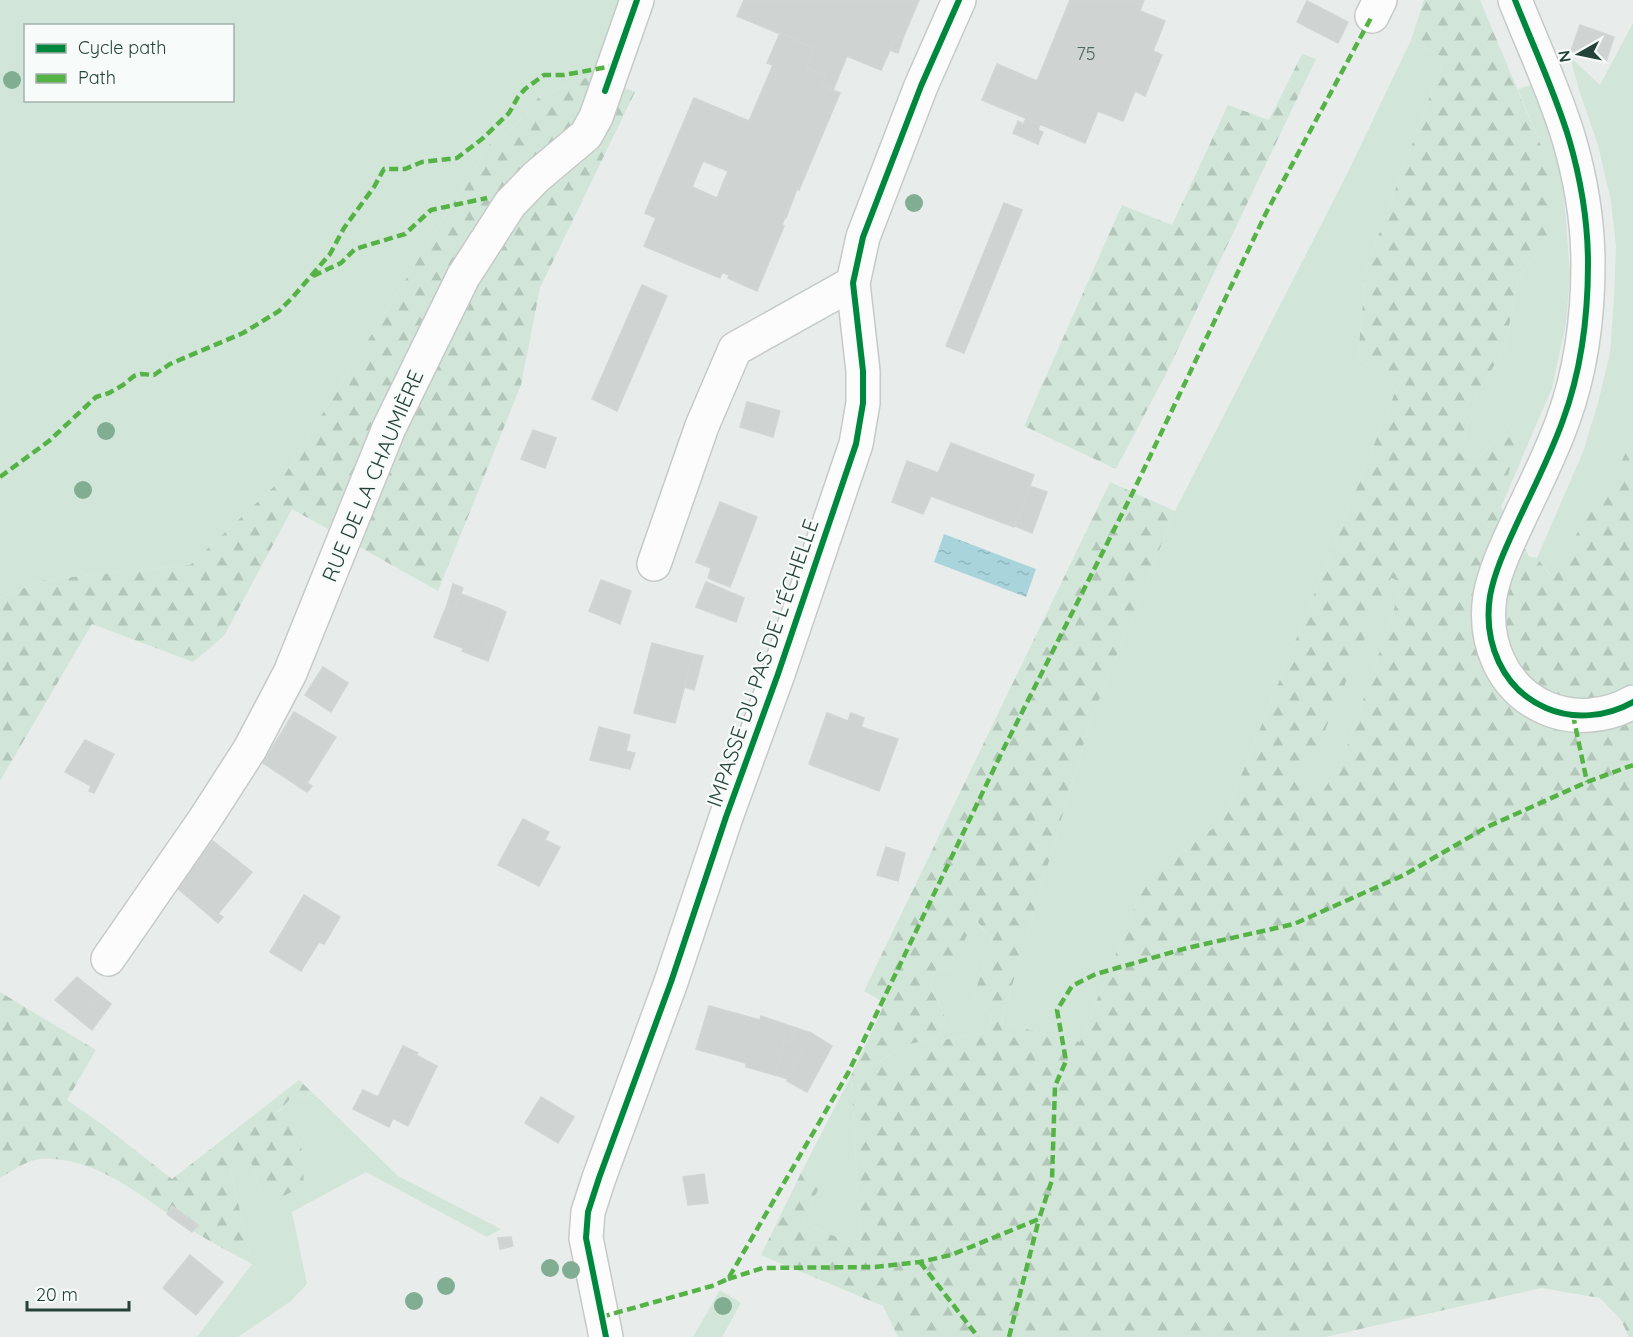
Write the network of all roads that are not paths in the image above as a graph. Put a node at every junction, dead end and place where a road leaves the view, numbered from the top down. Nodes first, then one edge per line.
1 (637, 0) edge
2 (959, 0) edge
3 (1515, 0) edge
4 (853, 283) junction
5 (654, 564) dead end
6 (1633, 702) edge
7 (108, 959) dead end
8 (606, 1337) edge

1 - 7 street, RUE DE LA CHAUMIÈRE
2 - 4 street, IMPASSE DU PAS DE L'ÉCHELLE
3 - 6 street
4 - 5 street
4 - 8 street, IMPASSE DU PAS DE L'ÉCHELLE

